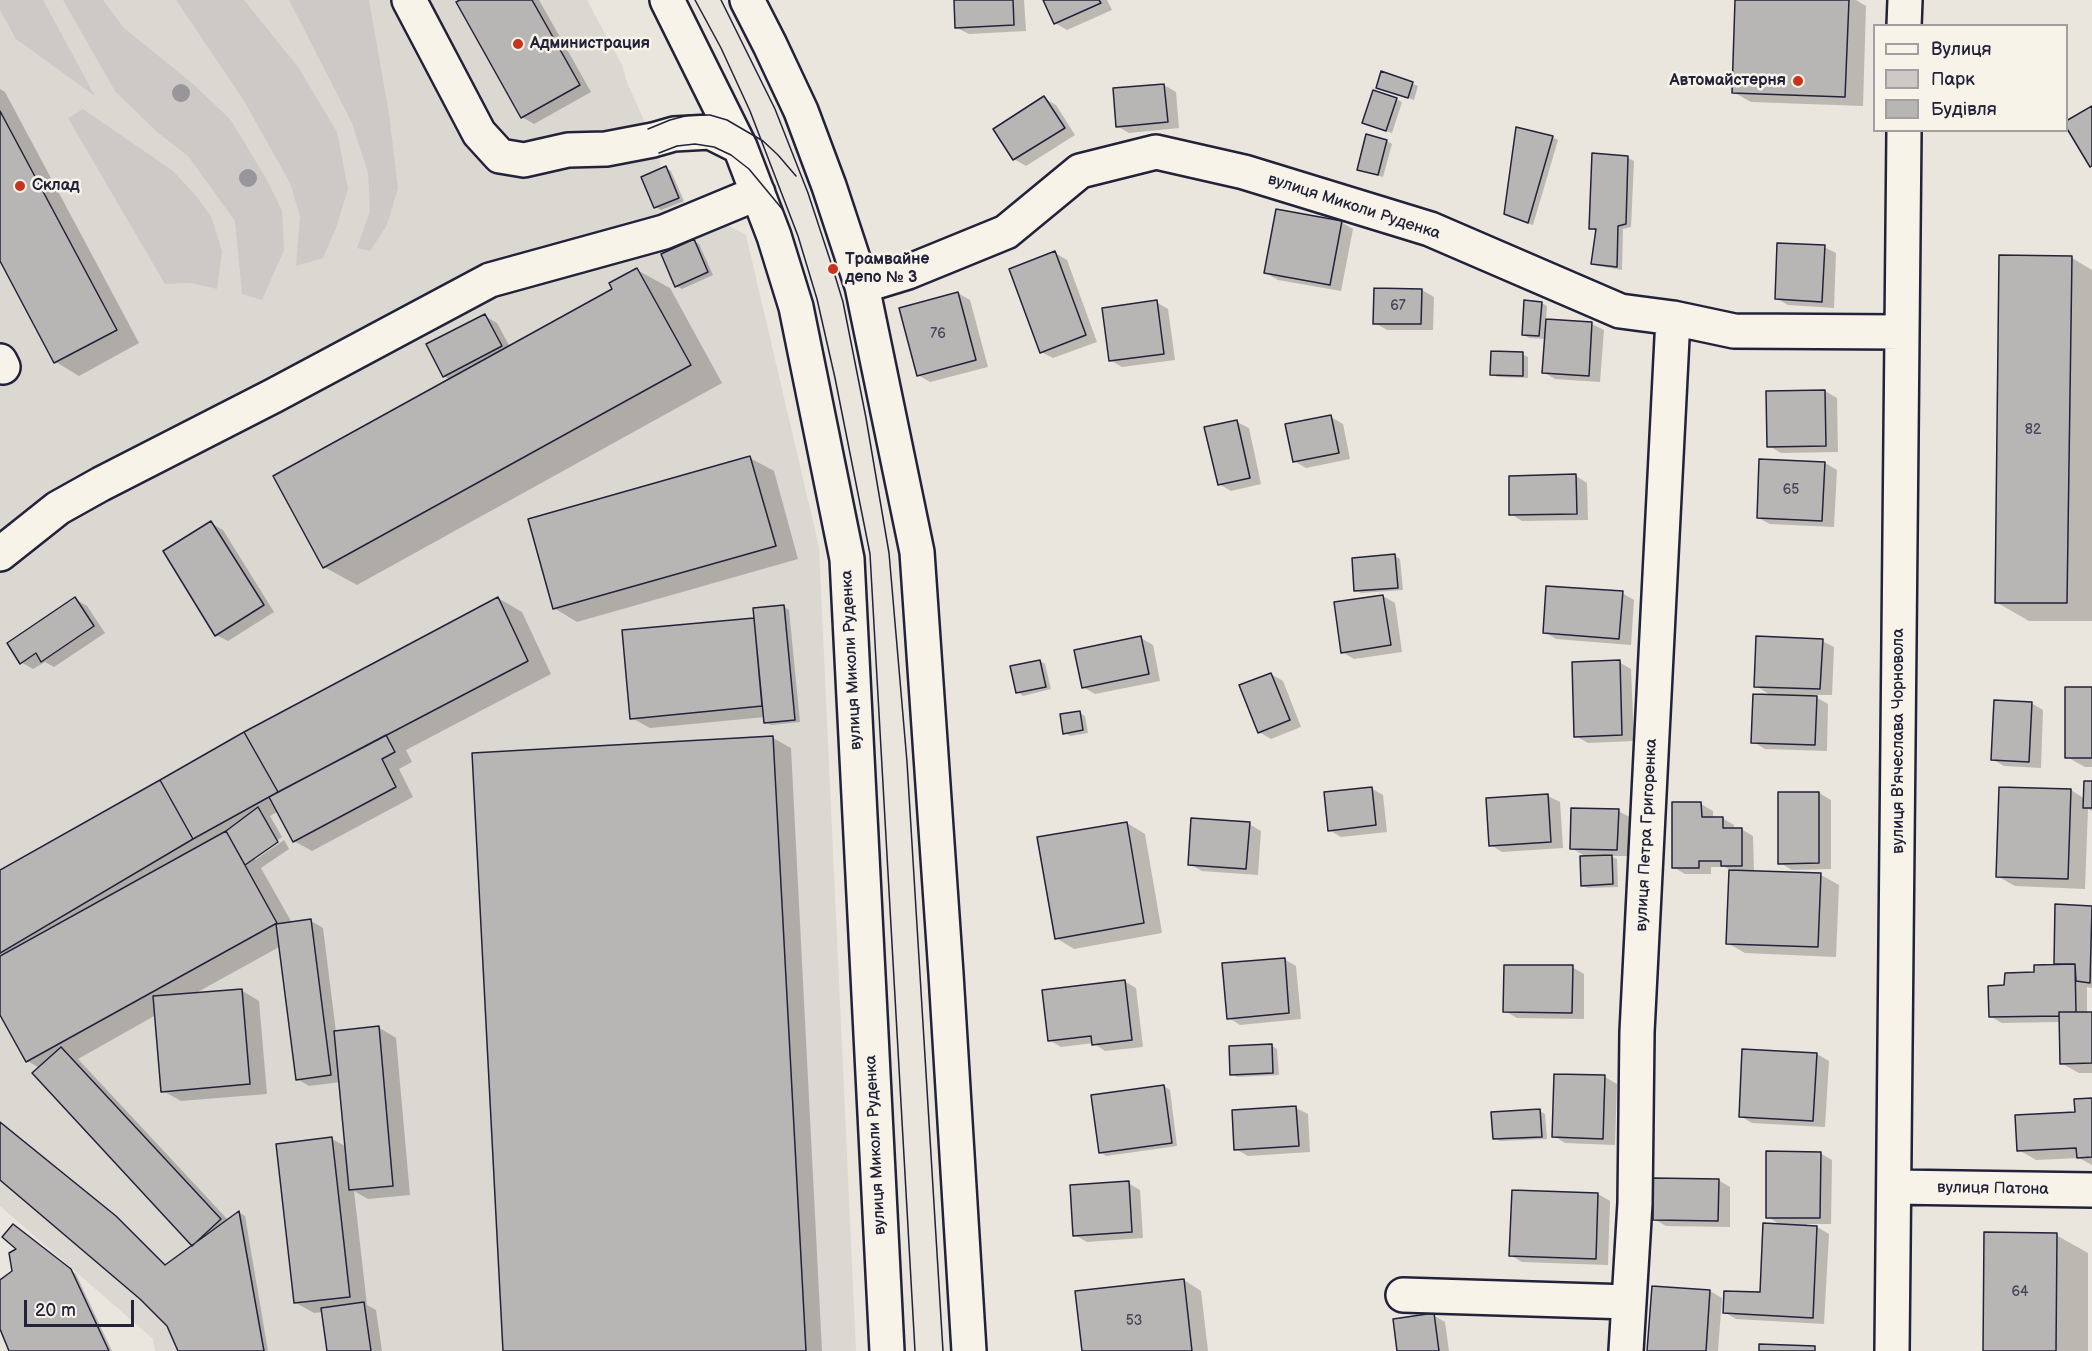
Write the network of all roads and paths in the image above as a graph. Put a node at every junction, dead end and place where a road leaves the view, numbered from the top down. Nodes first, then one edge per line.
1 (410, 0) edge
2 (667, 0) edge
3 (747, 0) edge
4 (1905, 0) edge
5 (1904, 24) edge
6 (1904, 132) edge
7 (740, 147) junction
8 (758, 193) junction
9 (862, 286) junction
10 (1673, 318) junction
11 (1902, 332) junction
12 (0, 554) edge
13 (1895, 1187) junction
14 (2092, 1190) edge
15 (1403, 1295) dead end
16 (1629, 1302) junction
17 (887, 1351) edge
18 (969, 1351) edge
19 (1626, 1351) edge
20 (1892, 1351) edge

1 - 7 street
2 - 7 street, вулиця Миколи Руденка
3 - 9 street
4 - 5 street
6 - 11 street, вулиця В'ячеслава Чорновола
7 - 8 street, вулиця Миколи Руденка
8 - 12 street
8 - 17 street, вулиця Миколи Руденка
9 - 10 street, вулиця Миколи Руденка
9 - 18 street
10 - 11 street, вулиця Миколи Руденка
10 - 16 street, вулиця Петра Григоренка
11 - 13 street, вулиця В'ячеслава Чорновола
13 - 14 street, вулиця Патона
13 - 20 street, вулиця В'ячеслава Чорновола
15 - 16 street
16 - 19 street, вулиця Петра Григоренка

